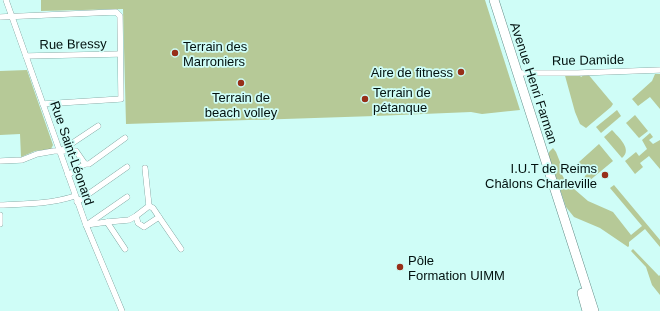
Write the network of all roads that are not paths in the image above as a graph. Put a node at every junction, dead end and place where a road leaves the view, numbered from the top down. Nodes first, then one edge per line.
1 (6, 0) edge
2 (489, 0) edge
3 (494, 0) edge
4 (11, 16) junction
5 (0, 17) edge
6 (120, 54) junction
7 (26, 56) junction
8 (660, 70) edge
9 (517, 73) junction
10 (43, 104) junction
11 (98, 126) dead end
12 (125, 138) dead end
13 (61, 150) junction
14 (0, 161) edge
15 (85, 164) junction
16 (126, 167) dead end
17 (145, 168) dead end
18 (68, 175) junction
19 (128, 196) dead end
20 (76, 199) junction
21 (0, 205) edge
22 (149, 206) junction
23 (0, 215) edge
24 (136, 216) junction
25 (159, 217) junction
26 (107, 222) junction
27 (0, 224) edge
28 (86, 225) junction
29 (126, 249) dead end
30 (181, 249) dead end
31 (122, 311) edge
32 (587, 311) edge
33 (594, 311) edge

1 - 4 street, Rue Saint-Léonard
2 - 32 main road, Avenue Henri Farman
3 - 9 main road, Avenue Henri Farman
4 - 5 street
4 - 6 street
4 - 7 street, Rue Saint-Léonard
6 - 7 street, Rue Bressy
6 - 10 street
7 - 10 street, Rue Saint-Léonard
8 - 9 street, Rue Damide
9 - 33 main road, Avenue Henri Farman
10 - 13 street, Rue Saint-Léonard
11 - 13 street
12 - 15 street
13 - 14 street
13 - 15 street
13 - 18 street, Rue Saint-Léonard
15 - 18 street
16 - 20 street
17 - 22 street
18 - 20 street, Rue Saint-Léonard
19 - 28 street
20 - 21 street
20 - 28 street, Rue Saint-Léonard
22 - 24 street
22 - 25 street
23 - 27 street
24 - 25 street
24 - 26 street
25 - 30 street
26 - 28 street
26 - 29 street
28 - 31 street, Rue Saint-Léonard

